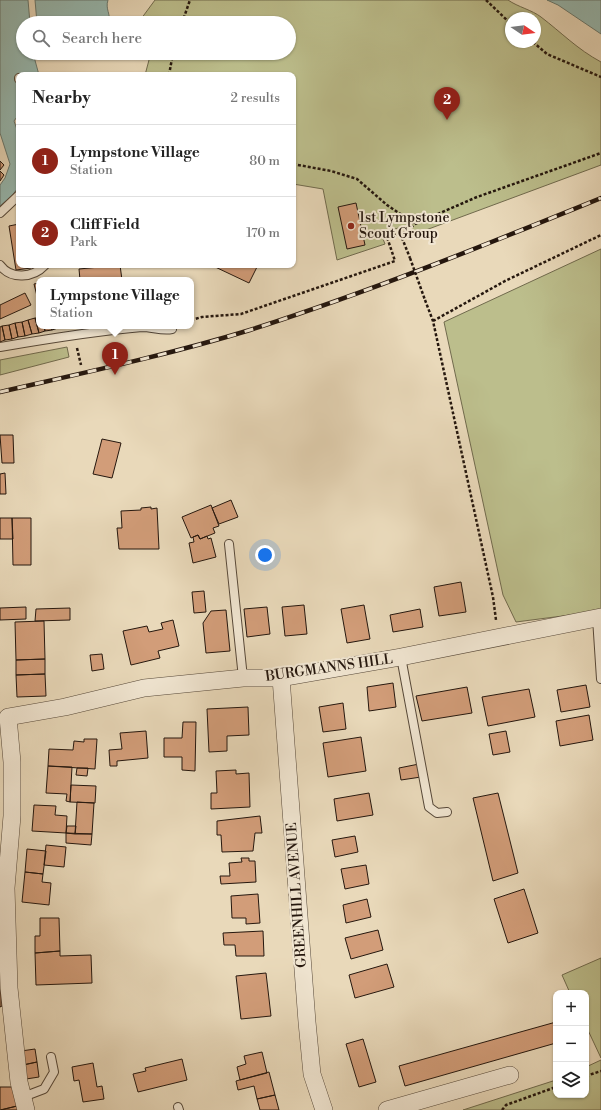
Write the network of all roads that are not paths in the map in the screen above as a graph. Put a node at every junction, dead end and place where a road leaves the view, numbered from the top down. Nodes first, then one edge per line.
1 (16, 198) edge
2 (0, 213) edge
3 (0, 265) edge
4 (43, 268) edge
5 (125, 329) edge
6 (157, 329) edge
7 (172, 329) dead end
8 (0, 347) edge
9 (229, 544) dead end
10 (599, 618) edge
11 (401, 657) junction
12 (243, 678) junction
13 (281, 678) junction
14 (601, 678) edge
15 (4, 714) edge
16 (447, 812) dead end
17 (3, 889) edge
18 (51, 1057) dead end
19 (510, 1075) dead end
20 (24, 1104) edge
21 (324, 1110) edge
22 (387, 1110) edge

1 - 2 lane
3 - 4 lane
5 - 8 lane
6 - 7 lane
9 - 12 lane
10 - 11 street, BURGMANNS HILL
10 - 14 lane
11 - 13 street, BURGMANNS HILL
11 - 16 lane
12 - 13 street, BURGMANNS HILL
12 - 15 street, BURGMANNS HILL
13 - 21 street, GREENHILL AVENUE
15 - 17 street
17 - 20 street
18 - 20 lane
19 - 22 street

